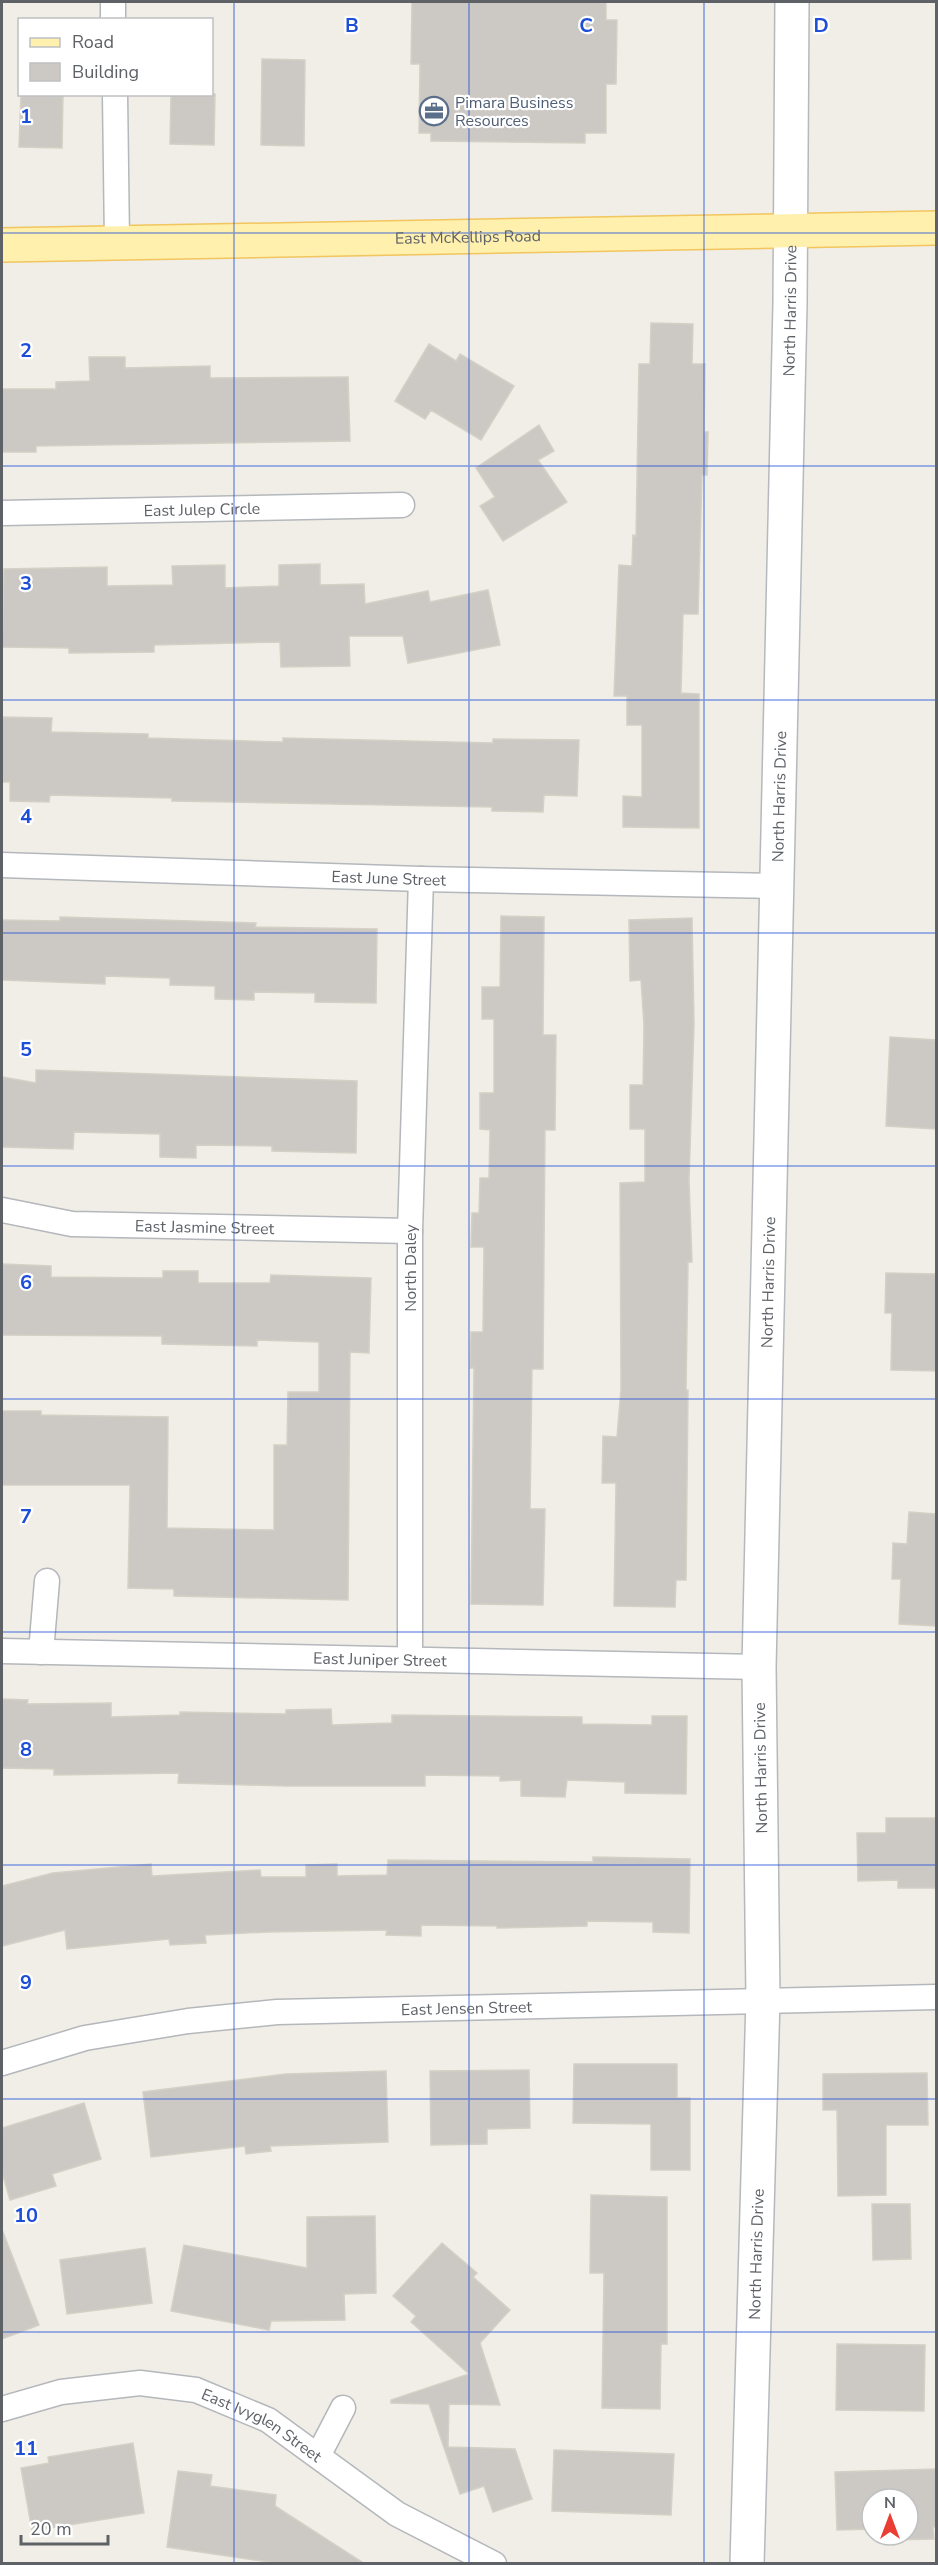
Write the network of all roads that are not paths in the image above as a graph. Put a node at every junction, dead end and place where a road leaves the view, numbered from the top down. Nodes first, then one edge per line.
1 (113, 2) edge
2 (792, 2) edge
3 (113, 18) edge
4 (115, 96) edge
5 (936, 228) edge
6 (791, 231) junction
7 (117, 242) junction
8 (2, 245) edge
9 (402, 505) dead end
10 (2, 513) edge
11 (2, 865) edge
12 (421, 879) junction
13 (776, 886) junction
14 (2, 1210) edge
15 (410, 1231) junction
16 (47, 1581) dead end
17 (2, 1651) edge
18 (41, 1652) junction
19 (410, 1658) junction
20 (759, 1667) junction
21 (936, 1997) edge
22 (763, 1999) junction
23 (2, 2062) edge
24 (343, 2408) dead end
25 (2, 2409) edge
26 (318, 2456) junction
27 (494, 2564) edge
28 (747, 2564) edge

1 - 3 street
2 - 6 street, North Harris Drive
4 - 7 street
5 - 6 main road, East McKellips Road
6 - 7 main road, East McKellips Road
6 - 13 street, North Harris Drive
7 - 8 main road, East McKellips Road
9 - 10 street, East Julep Circle
11 - 12 street, East June Street
12 - 13 street, East June Street
12 - 15 street, North Daley
13 - 20 street, North Harris Drive
14 - 15 street, East Jasmine Street
15 - 19 street, North Daley
16 - 18 street
17 - 18 street, East Juniper Street
18 - 19 street, East Juniper Street
19 - 20 street, East Juniper Street
20 - 22 street, North Harris Drive
21 - 22 street, East Jensen Street
22 - 23 street, East Jensen Street
22 - 28 street, North Harris Drive
24 - 26 street
25 - 26 street, East Ivyglen Street
26 - 27 street, East Ivyglen Street

